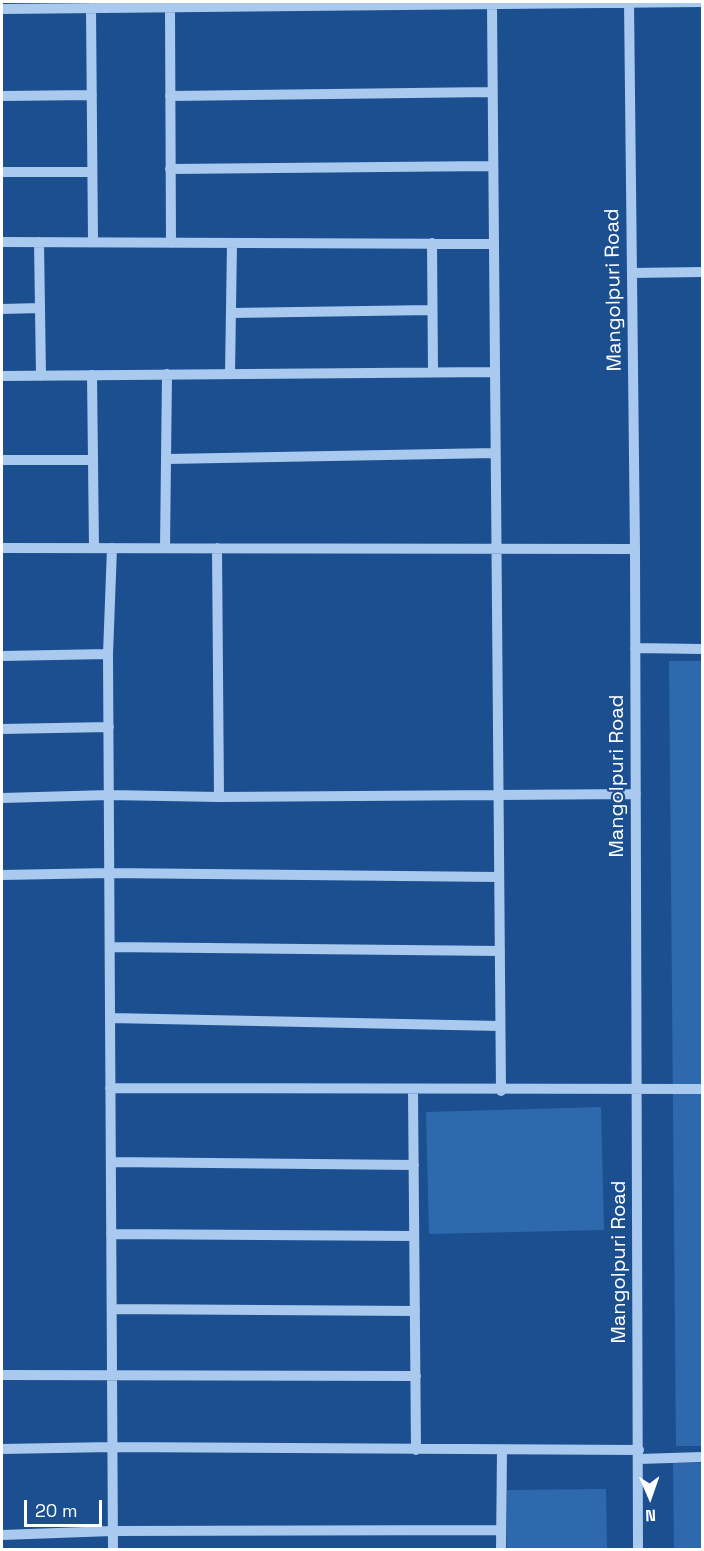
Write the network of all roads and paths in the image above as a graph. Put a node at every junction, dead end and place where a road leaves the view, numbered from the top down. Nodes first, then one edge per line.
1 (702, 2) edge
2 (629, 3) edge
3 (332, 4) edge
4 (492, 5) junction
5 (91, 8) junction
6 (170, 8) junction
7 (2, 9) edge
8 (492, 92) junction
9 (92, 95) junction
10 (2, 96) edge
11 (170, 96) junction
12 (492, 166) junction
13 (170, 169) junction
14 (2, 172) edge
15 (92, 172) junction
16 (2, 242) edge
17 (39, 242) junction
18 (93, 242) junction
19 (171, 243) junction
20 (232, 243) junction
21 (432, 243) junction
22 (493, 244) junction
23 (702, 272) edge
24 (632, 273) junction
25 (40, 308) junction
26 (2, 309) edge
27 (432, 310) junction
28 (231, 313) junction
29 (433, 372) junction
30 (493, 372) junction
31 (167, 374) junction
32 (230, 374) junction
33 (93, 375) junction
34 (2, 376) edge
35 (41, 376) junction
36 (495, 453) junction
37 (167, 459) junction
38 (2, 460) edge
39 (93, 460) junction
40 (2, 548) edge
41 (94, 548) junction
42 (112, 548) junction
43 (165, 548) junction
44 (217, 548) junction
45 (495, 549) junction
46 (634, 549) junction
47 (635, 648) junction
48 (702, 649) edge
49 (108, 654) junction
50 (2, 656) edge
51 (109, 727) junction
52 (2, 729) edge
53 (636, 794) junction
54 (109, 795) junction
55 (498, 795) junction
56 (219, 797) junction
57 (2, 798) edge
58 (110, 873) junction
59 (2, 875) edge
60 (499, 876) junction
61 (110, 947) junction
62 (500, 951) junction
63 (110, 1018) junction
64 (501, 1026) junction
65 (110, 1088) junction
66 (702, 1089) edge
67 (413, 1090) junction
68 (501, 1090) junction
69 (637, 1091) junction
70 (111, 1162) junction
71 (414, 1165) junction
72 (111, 1234) junction
73 (414, 1236) junction
74 (112, 1309) junction
75 (415, 1311) junction
76 (112, 1375) junction
77 (2, 1376) edge
78 (416, 1376) junction
79 (112, 1447) junction
80 (2, 1449) edge
81 (416, 1450) junction
82 (502, 1450) junction
83 (639, 1455) junction
84 (702, 1457) edge
85 (501, 1530) junction
86 (112, 1531) junction
87 (2, 1535) edge
88 (113, 1550) edge
89 (501, 1550) edge
90 (638, 1550) edge

1 - 2 street
2 - 4 street
2 - 24 street, Mangolpuri Road
3 - 4 street
3 - 6 street
4 - 8 street
5 - 6 street
5 - 7 street
5 - 9 street
6 - 11 street
8 - 11 street
8 - 12 street
9 - 10 street
9 - 15 street
11 - 13 street
12 - 13 street
12 - 22 street
13 - 19 street
14 - 15 street
15 - 18 street
16 - 17 street
17 - 18 street
17 - 25 street
18 - 19 street
19 - 20 street
20 - 21 street
20 - 28 street
21 - 22 street
21 - 27 street
22 - 30 street
23 - 24 street
24 - 46 street, Mangolpuri Road
25 - 26 street
25 - 35 street
27 - 28 street
27 - 29 street
28 - 32 street
29 - 30 street
29 - 32 street
30 - 36 street
31 - 32 street
31 - 33 street
31 - 37 street
33 - 35 street
33 - 39 street
34 - 35 street
36 - 37 street
36 - 45 street
37 - 43 street
38 - 39 street
39 - 41 street
40 - 41 street
41 - 42 street
42 - 43 street
42 - 49 street
43 - 44 street
44 - 45 street
44 - 56 street
45 - 46 street
45 - 55 street
46 - 47 street, Mangolpuri Road
47 - 48 street
47 - 53 street, Mangolpuri Road
49 - 50 street
49 - 51 street
51 - 52 street
51 - 54 street
53 - 55 street
53 - 69 street, Mangolpuri Road
54 - 56 street
54 - 57 street
54 - 58 street
55 - 56 street
55 - 60 street
58 - 59 street
58 - 60 street
58 - 61 street
60 - 62 street
61 - 62 street
61 - 63 street
62 - 64 street
63 - 64 street
63 - 65 street
64 - 68 street
65 - 67 street
65 - 70 street
66 - 69 street
67 - 68 street
67 - 71 street
68 - 69 street
69 - 83 street, Mangolpuri Road
70 - 71 street
70 - 72 street
71 - 73 street
72 - 73 street
72 - 74 street
73 - 75 street
74 - 75 street
74 - 76 street
75 - 78 street
76 - 77 street
76 - 78 street
76 - 79 street
78 - 81 street
79 - 80 street
79 - 81 street
79 - 86 street
81 - 82 street
82 - 83 street
82 - 85 street
83 - 84 street
83 - 90 street, Mangolpuri Road
85 - 86 street
85 - 89 street
86 - 87 street
86 - 88 street

